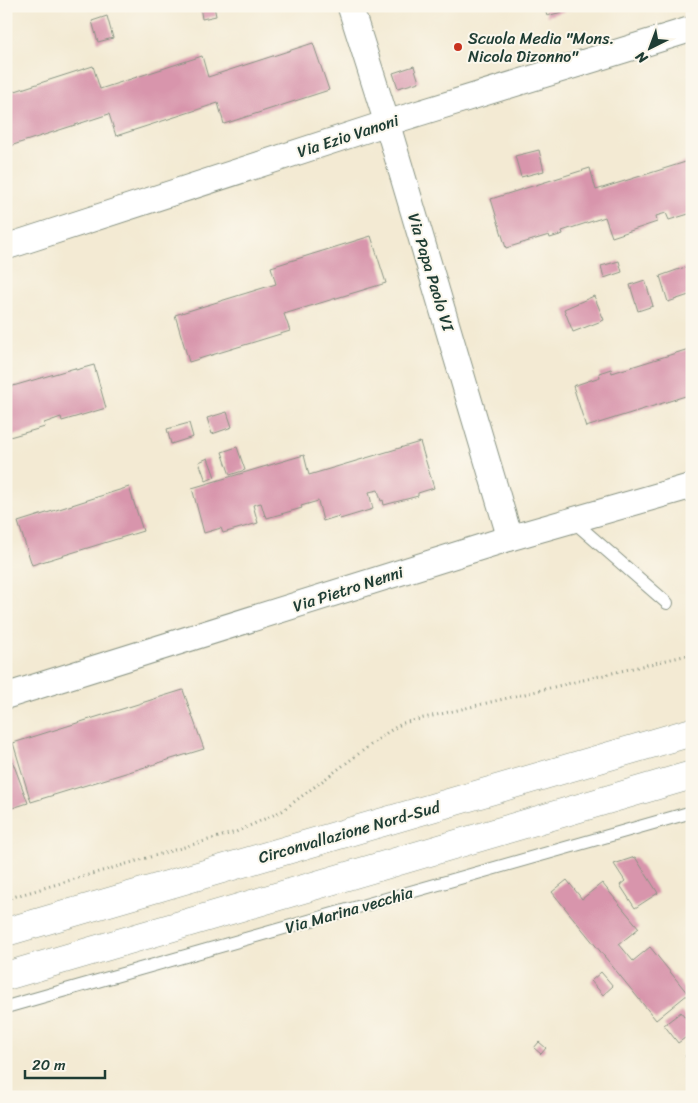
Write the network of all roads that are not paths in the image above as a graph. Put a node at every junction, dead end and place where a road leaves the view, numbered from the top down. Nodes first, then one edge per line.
1 (350, 6) edge
2 (692, 29) edge
3 (387, 123) junction
4 (6, 247) edge
5 (692, 486) edge
6 (572, 520) junction
7 (510, 538) junction
8 (667, 603) dead end
9 (6, 696) edge
10 (692, 732) edge
11 (692, 775) edge
12 (692, 812) edge
13 (6, 932) edge
14 (6, 976) edge
15 (6, 1007) edge

1 - 3 street, Via Papa Paolo VI
2 - 3 street, Via Ezio Vanoni
3 - 4 street, Via Ezio Vanoni
3 - 7 street, Via Papa Paolo VI
5 - 6 street, Via Pietro Nenni
6 - 7 street, Via Pietro Nenni
6 - 8 lane
7 - 9 street, Via Pietro Nenni
10 - 13 main road, Circonvallazione Nord-Sud
11 - 14 main road
12 - 15 lane, Via Marina vecchia

